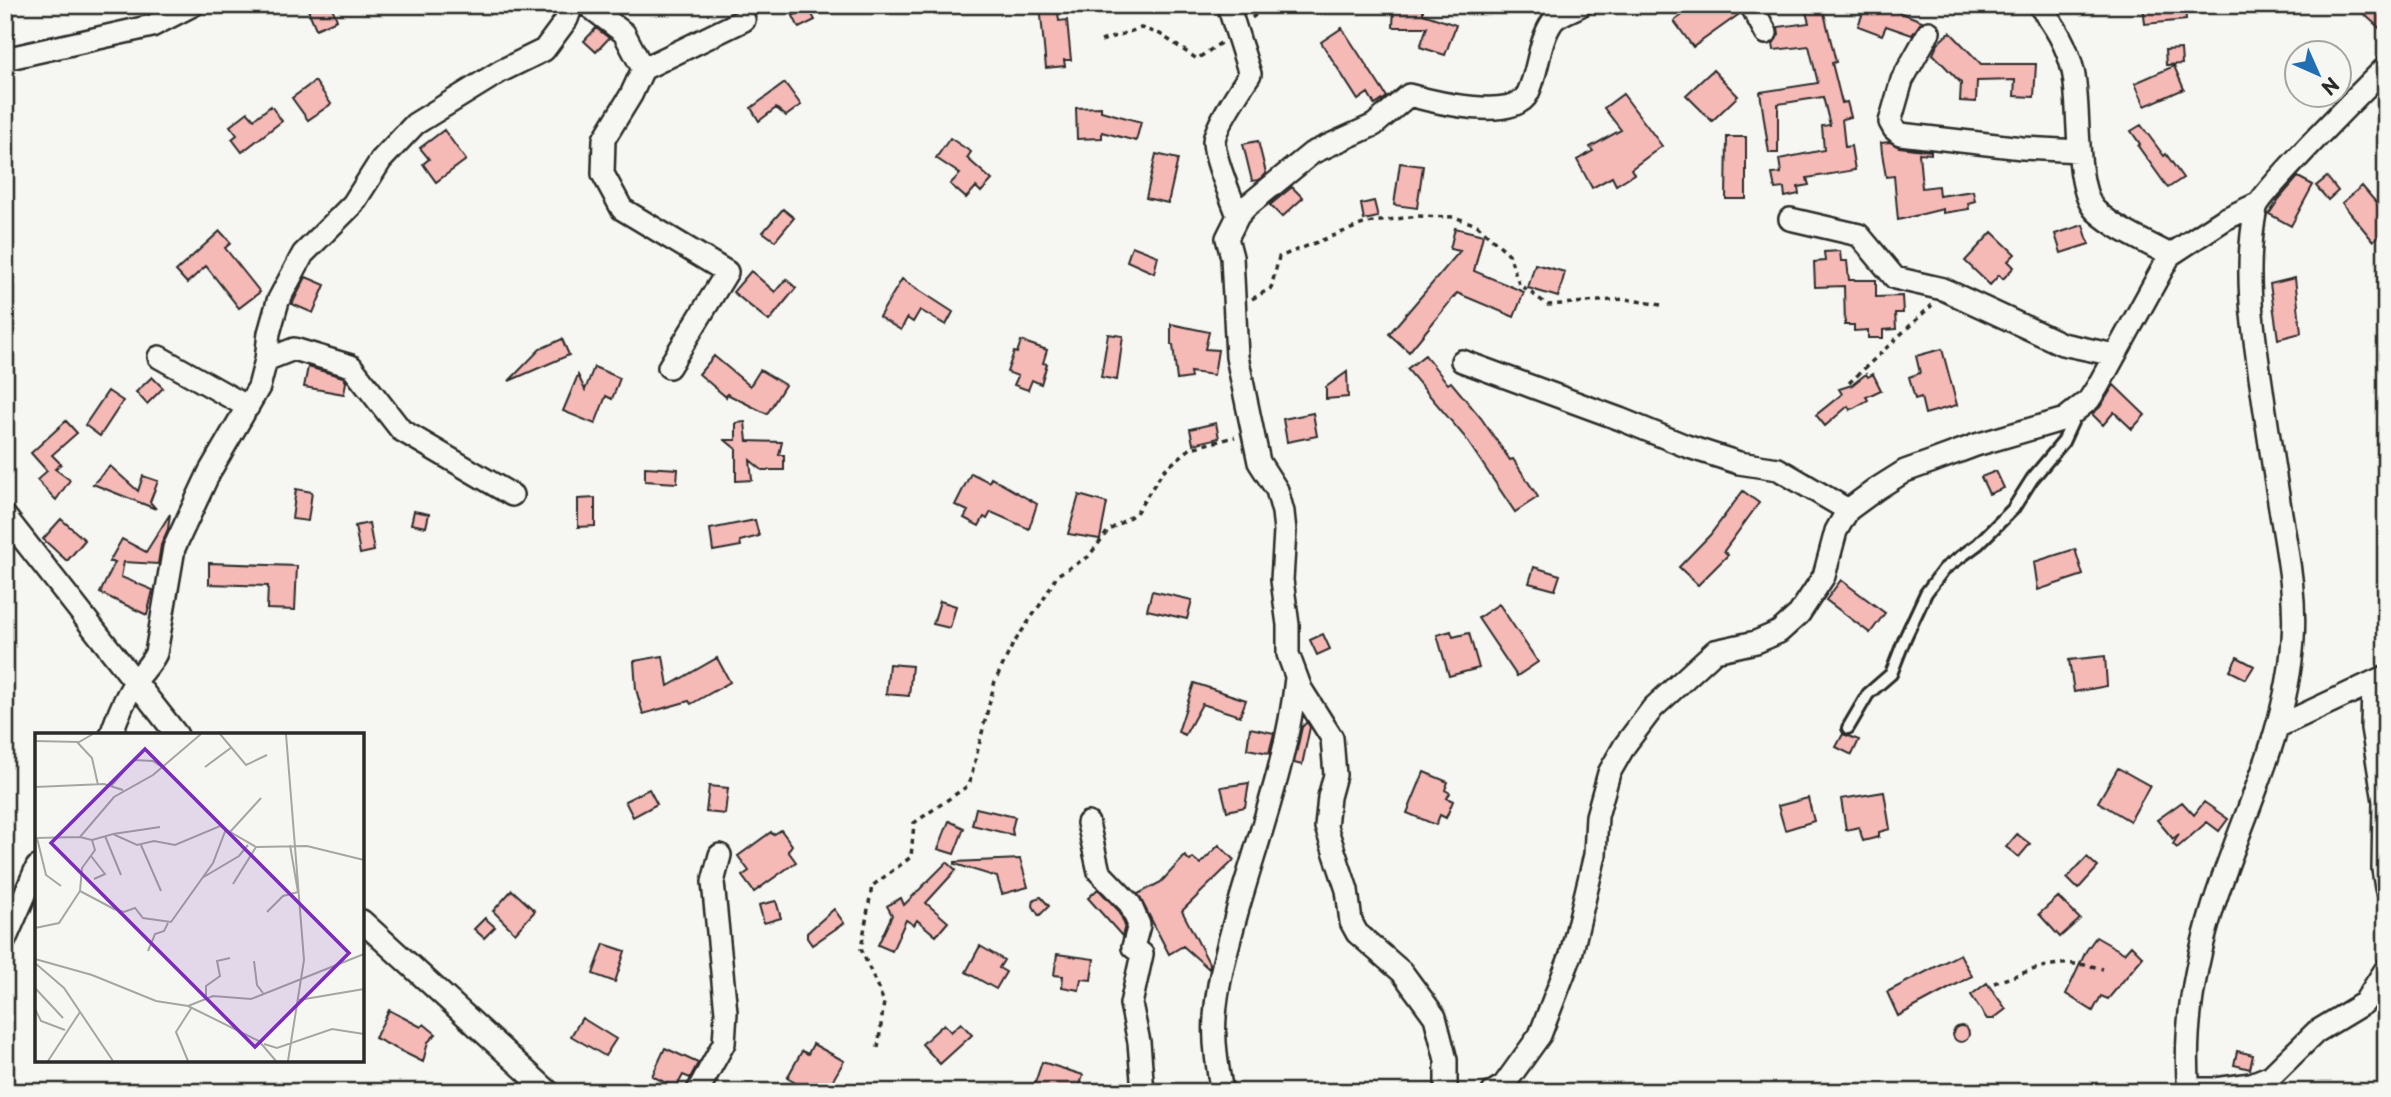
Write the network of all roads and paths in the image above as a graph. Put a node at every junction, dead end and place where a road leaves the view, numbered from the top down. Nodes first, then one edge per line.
1 (193, 5) edge
2 (572, 5) edge
3 (587, 5) edge
4 (1228, 5) edge
5 (1266, 5) edge
6 (1581, 5) edge
7 (1751, 5) edge
8 (2039, 5) edge
9 (744, 20) dead end
10 (1237, 32) junction
11 (1929, 32) dead end
12 (1766, 33) dead end
13 (1101, 41) dead end
14 (5, 59) edge
15 (2386, 67) edge
16 (643, 69) junction
17 (2079, 151) junction
18 (2257, 204) junction
19 (1238, 215) junction
20 (1790, 219) dead end
21 (2170, 254) junction
22 (1943, 289) junction
23 (1661, 304) dead end
24 (1234, 309) junction
25 (2115, 355) junction
26 (159, 357) dead end
27 (266, 360) junction
28 (1462, 361) dead end
29 (669, 367) dead end
30 (1849, 383) dead end
31 (248, 407) junction
32 (2078, 411) junction
33 (1254, 430) junction
34 (512, 495) dead end
35 (1848, 510) junction
36 (8, 525) edge
37 (1296, 676) junction
38 (2380, 679) edge
39 (136, 681) junction
40 (2277, 727) junction
41 (1848, 728) dead end
42 (112, 733) edge
43 (175, 733) edge
44 (1088, 823) dead end
45 (720, 855) dead end
46 (35, 872) edge
47 (2386, 888) edge
48 (364, 923) edge
49 (5, 940) edge
50 (2386, 969) edge
51 (2103, 970) dead end
52 (1994, 984) dead end
53 (878, 1048) dead end
54 (2188, 1090) edge
55 (549, 1092) edge
56 (697, 1092) edge
57 (1143, 1092) edge
58 (1222, 1092) edge
59 (1446, 1092) edge
60 (1493, 1092) edge

1 - 14 street
2 - 27 street
3 - 16 street
4 - 10 street
5 - 10 path
6 - 19 street
7 - 12 street
8 - 17 street
9 - 16 street
10 - 13 path
10 - 19 street
11 - 17 street
15 - 18 street
16 - 29 street
17 - 21 street
18 - 21 street
18 - 40 street
19 - 24 street
20 - 22 street
21 - 25 street
22 - 25 street
22 - 30 path
23 - 24 path
24 - 33 street
25 - 32 street
26 - 31 street
27 - 31 street
27 - 34 street
28 - 35 street
31 - 39 street
32 - 35 street
32 - 41 lane
33 - 37 street
33 - 53 path
35 - 60 street
36 - 39 street
37 - 58 street
37 - 59 street
38 - 40 street
38 - 47 street
39 - 42 street
39 - 43 street
40 - 54 street
44 - 57 street
45 - 56 street
46 - 49 street
48 - 55 street
50 - 54 street
51 - 52 path

